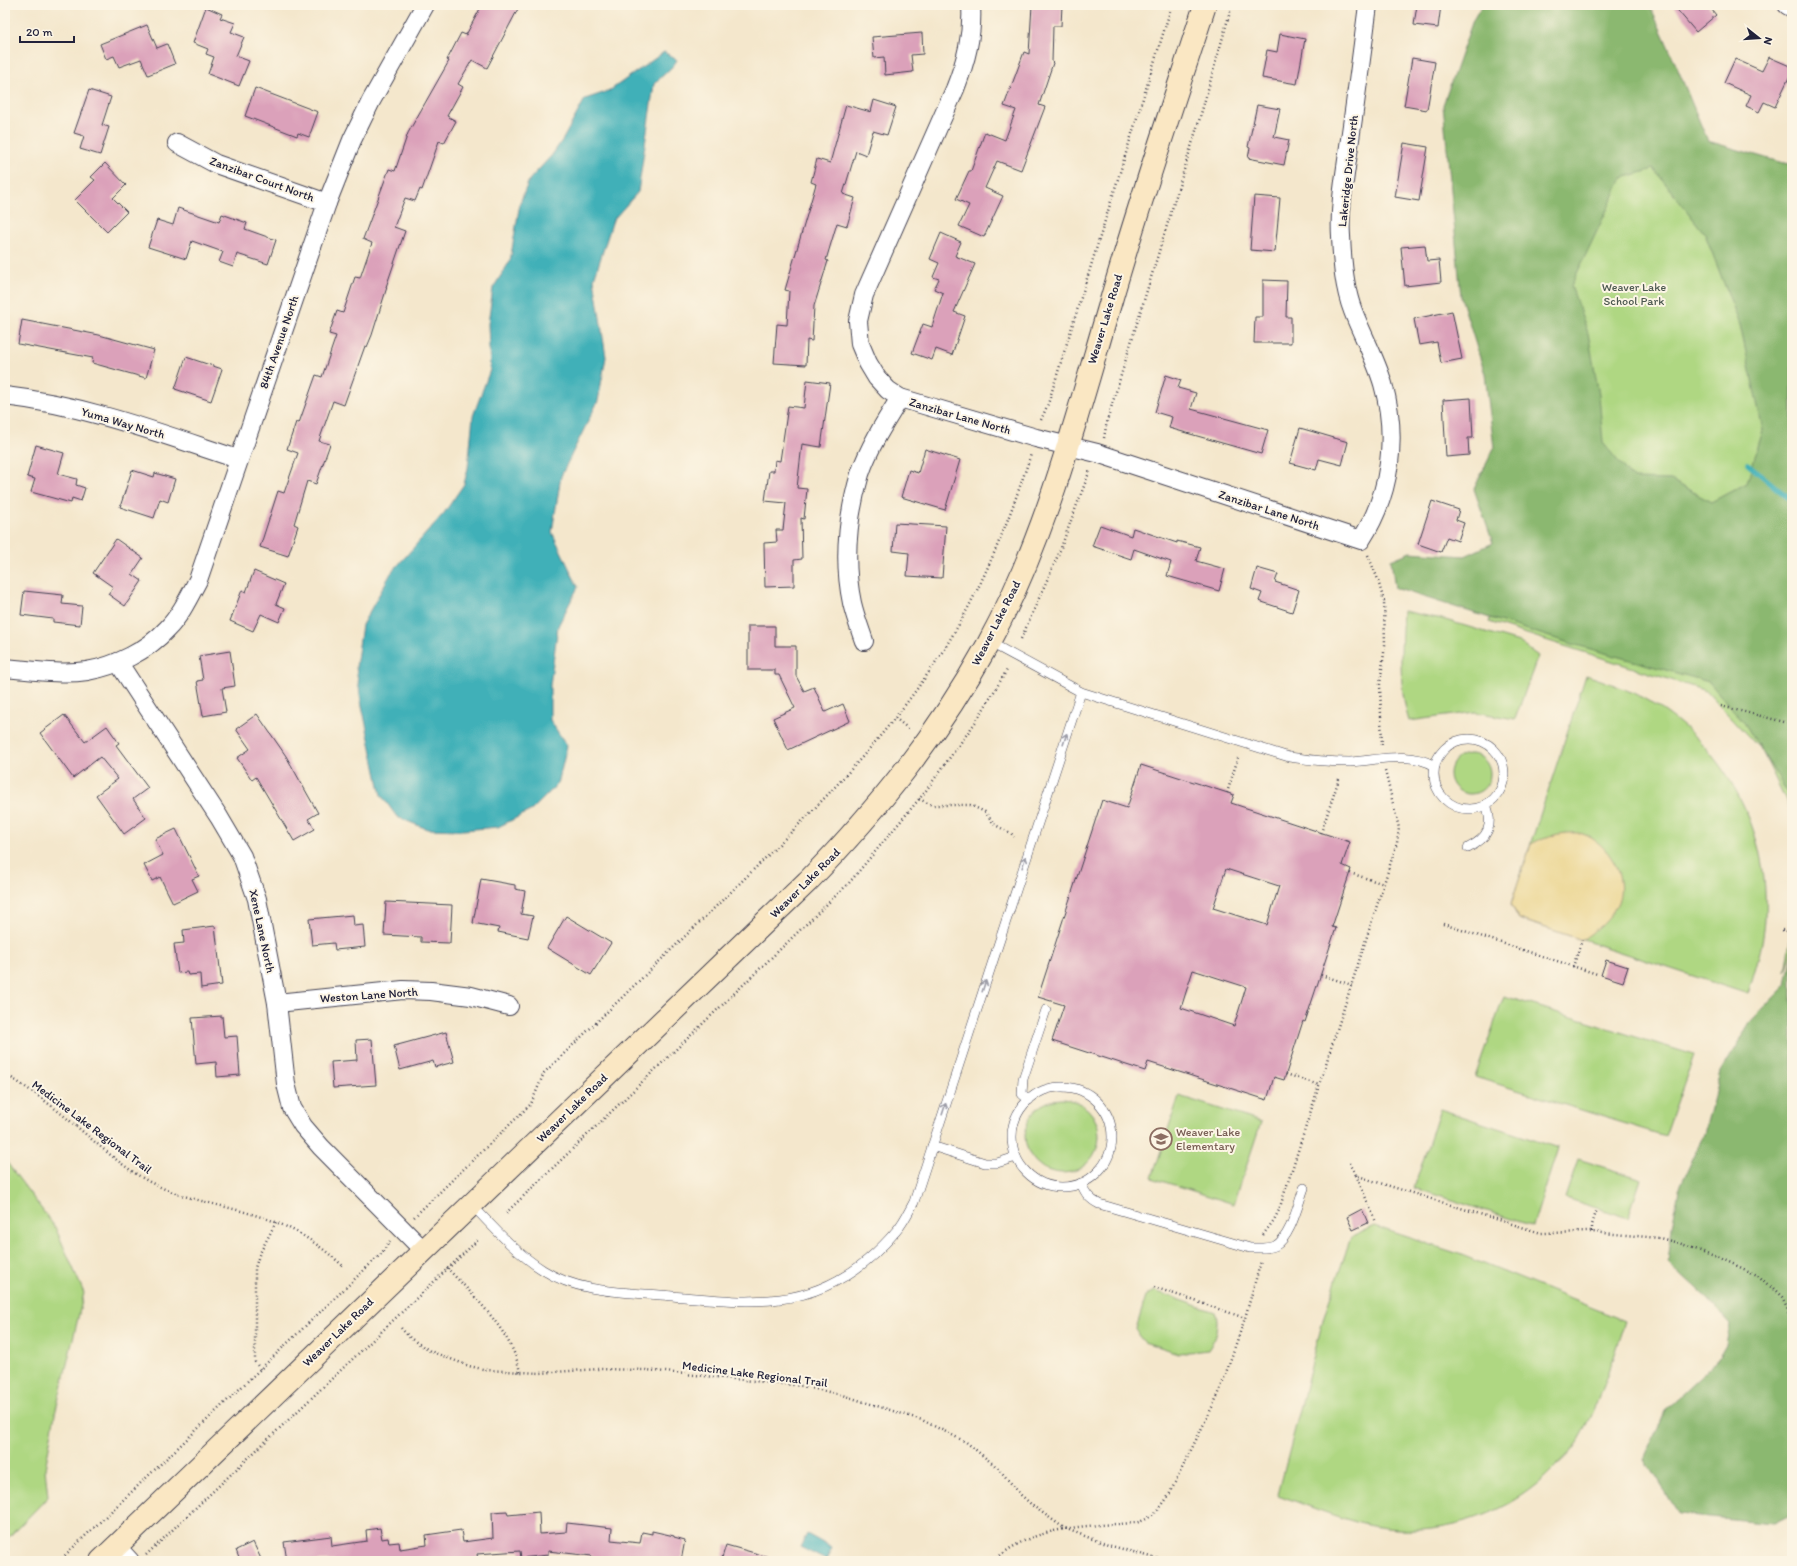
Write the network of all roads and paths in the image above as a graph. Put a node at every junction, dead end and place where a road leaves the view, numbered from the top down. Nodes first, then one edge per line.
1 (425, 5) edge
2 (971, 5) edge
3 (1205, 5) edge
4 (1232, 5) edge
5 (1368, 5) edge
6 (1787, 5) edge
7 (1792, 8) edge
8 (177, 143) dead end
9 (327, 203) junction
10 (5, 396) edge
11 (900, 398) junction
12 (1104, 439) dead end
13 (1068, 446) junction
14 (238, 459) junction
15 (1091, 467) dead end
16 (1361, 540) junction
17 (1020, 639) dead end
18 (864, 641) dead end
19 (989, 642) junction
20 (118, 662) junction
21 (5, 668) edge
22 (1006, 670) dead end
23 (1081, 692) junction
24 (1721, 706) dead end
25 (895, 718) dead end
26 (1792, 724) edge
27 (910, 730) dead end
28 (1382, 746) dead end
29 (944, 755) dead end
30 (1238, 758) dead end
31 (950, 759) junction
32 (1435, 766) junction
33 (1385, 771) dead end
34 (1339, 779) dead end
35 (1227, 793) dead end
36 (919, 799) junction
37 (1486, 804) junction
38 (1322, 833) dead end
39 (1014, 837) dead end
40 (1468, 848) dead end
41 (1350, 873) dead end
42 (1384, 884) junction
43 (1443, 924) dead end
44 (1782, 930) dead end
45 (1792, 932) edge
46 (1582, 940) dead end
47 (1573, 967) junction
48 (1597, 974) dead end
49 (1321, 975) dead end
50 (1352, 985) junction
51 (277, 1003) junction
52 (509, 1006) dead end
53 (1046, 1010) dead end
54 (5, 1074) edge
55 (1286, 1074) dead end
56 (1319, 1085) junction
57 (1029, 1100) junction
58 (932, 1146) junction
59 (1016, 1157) junction
60 (1350, 1163) dead end
61 (1356, 1174) junction
62 (1081, 1183) junction
63 (1304, 1188) dead end
64 (472, 1205) junction
65 (1597, 1208) dead end
66 (506, 1213) dead end
67 (276, 1222) junction
68 (1376, 1222) dead end
69 (1592, 1232) junction
70 (1261, 1237) dead end
71 (479, 1239) dead end
72 (391, 1241) dead end
73 (424, 1251) junction
74 (1261, 1261) dead end
75 (343, 1266) dead end
76 (448, 1268) junction
77 (1154, 1287) dead end
78 (1245, 1318) junction
79 (1792, 1321) edge
80 (401, 1328) dead end
81 (260, 1368) junction
82 (520, 1373) junction
83 (1064, 1528) junction
84 (123, 1556) edge
85 (60, 1561) edge
86 (994, 1561) edge
87 (1166, 1561) edge

1 - 9 street, 84th Avenue North
2 - 11 street, Zanzibar Lane North
3 - 13 main road, Weaver Lake Road
4 - 12 path
5 - 16 street, Lakeridge Drive North
6 - 7 street
8 - 9 street, Zanzibar Court North
9 - 14 street, 84th Avenue North
10 - 14 street, Yuma Way North
11 - 13 street, Zanzibar Lane North
11 - 18 street
13 - 16 street, Zanzibar Lane North
13 - 19 main road, Weaver Lake Road
14 - 20 street, 84th Avenue North
15 - 17 path
16 - 28 path
19 - 23 lane
19 - 64 main road, Weaver Lake Road
20 - 21 street
20 - 51 street, Xene Lane North
22 - 31 path
23 - 32 lane
58 -> 23 lane
24 - 26 path
25 - 27 path
29 - 31 path
30 - 35 path
31 - 36 path
32 - 37 lane
32 - 37 lane
33 - 42 path
34 - 38 path
36 - 39 path
36 - 66 path
37 - 40 lane
41 - 42 path
42 - 50 path
43 - 47 path
44 - 45 path
46 - 47 path
47 - 48 path
49 - 50 path
50 - 56 path
51 - 52 street, Weston Lane North
51 - 73 street, Xene Lane North
53 - 57 lane
54 - 67 path, Medicine Lake Regional Trail
55 - 56 path
56 - 70 path
57 - 59 lane
57 - 62 lane
58 - 59 lane
58 - 64 lane
59 - 62 lane
60 - 61 path
61 - 68 path
61 - 69 path
62 - 63 lane
64 - 73 main road, Weaver Lake Road
65 - 69 path
67 - 75 path, Medicine Lake Regional Trail
67 - 81 path
69 - 79 path
71 - 76 path
72 - 81 path
73 - 84 main road, Weaver Lake Road
74 - 78 path
76 - 82 path
76 - 84 path
77 - 78 path
78 - 83 path
80 - 82 path, Medicine Lake Regional Trail
81 - 85 path
82 - 83 path, Medicine Lake Regional Trail
83 - 86 path
83 - 87 path, Medicine Lake Regional Trail

